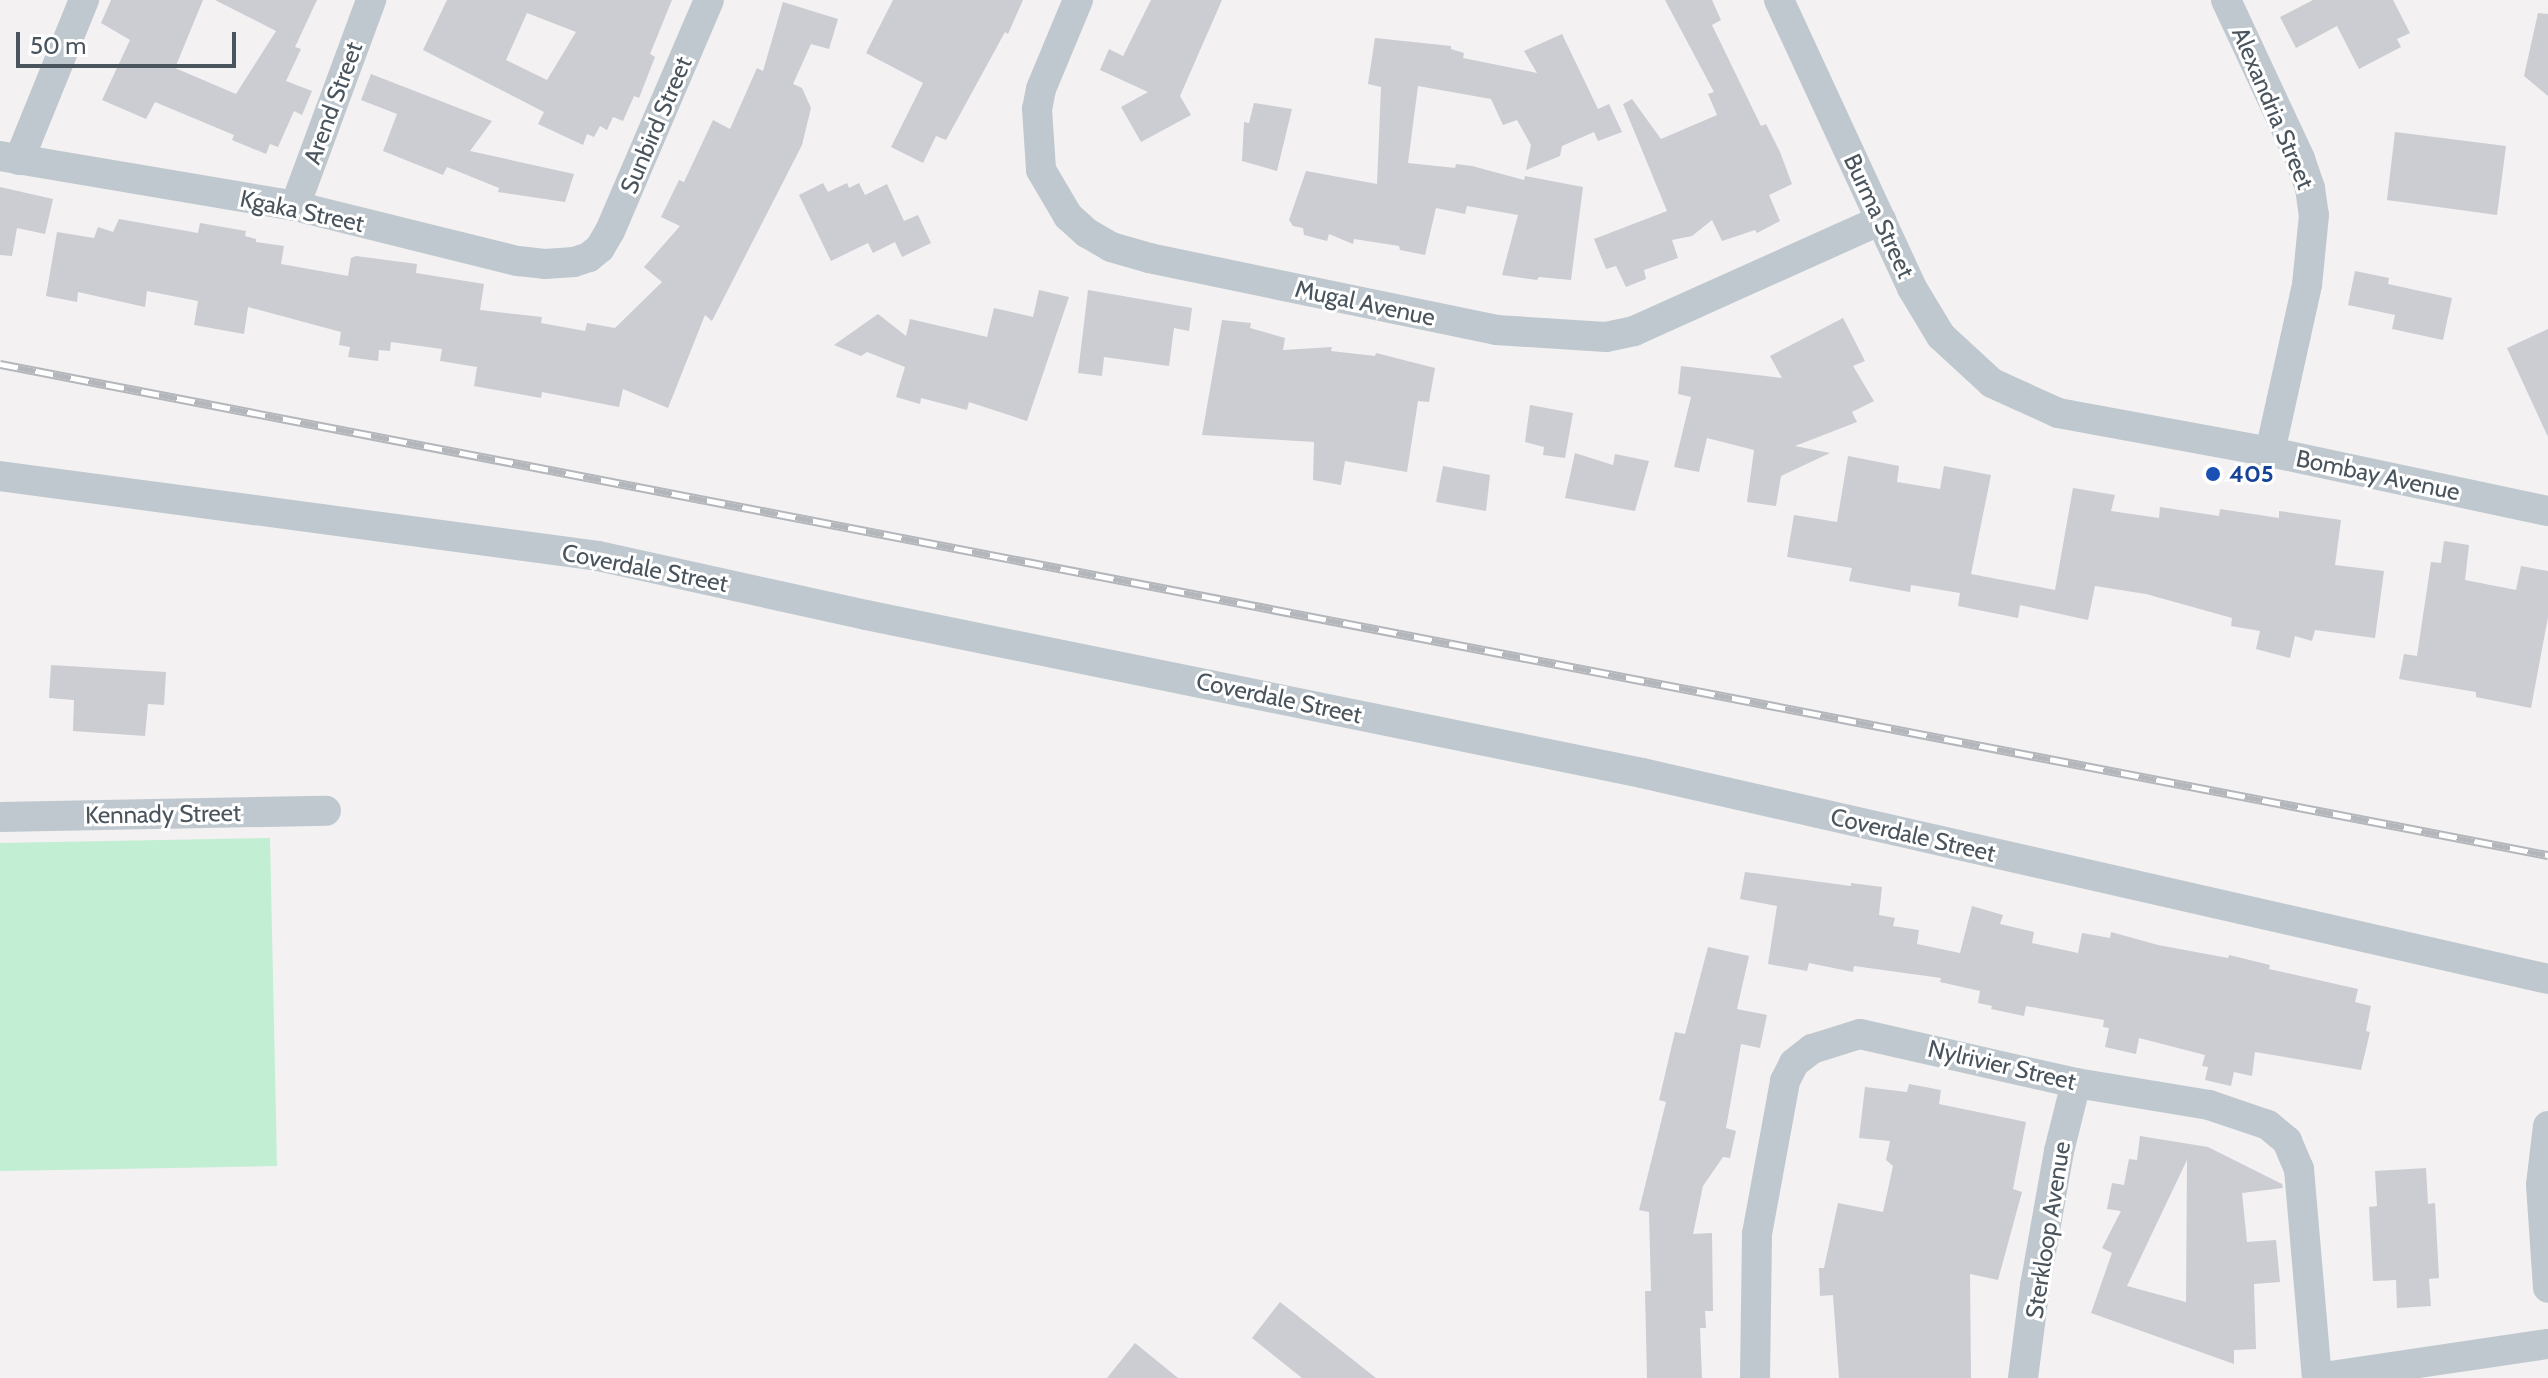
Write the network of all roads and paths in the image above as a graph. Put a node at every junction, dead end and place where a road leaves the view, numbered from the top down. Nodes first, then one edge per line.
1 (84, 0) edge
2 (371, 0) edge
3 (709, 0) edge
4 (1078, 0) edge
5 (1779, 0) edge
6 (2226, 0) edge
7 (9, 158) edge
8 (295, 206) junction
9 (1881, 220) junction
10 (600, 248) joint
11 (2022, 398) joint
12 (2270, 452) junction
13 (0, 476) edge
14 (2548, 511) edge
15 (326, 811) dead end
16 (0, 817) edge
17 (2548, 979) edge
18 (2076, 1083) junction
19 (2548, 1126) edge
20 (2548, 1288) edge
21 (2548, 1344) edge
22 (1755, 1378) edge
23 (2023, 1378) edge
24 (2317, 1378) edge

1 - 7 street
2 - 8 street, Arend Street
3 - 10 street, Sunbird Street
4 - 9 street, Mugal Avenue
5 - 9 street, Burma Street
6 - 12 street, Alexandria Street
7 - 8 street, Kgaka Street
8 - 10 street, Kgaka Street
9 - 11 street, Burma Street
11 - 12 street, Bombay Avenue
12 - 14 street, Bombay Avenue
13 - 17 street, Coverdale Street
15 - 16 street, Kennady Street
18 - 22 street, Nylrivier Street
18 - 23 street, Sterkloop Avenue
18 - 24 street, Nylrivier Street
19 - 20 street
21 - 24 street

